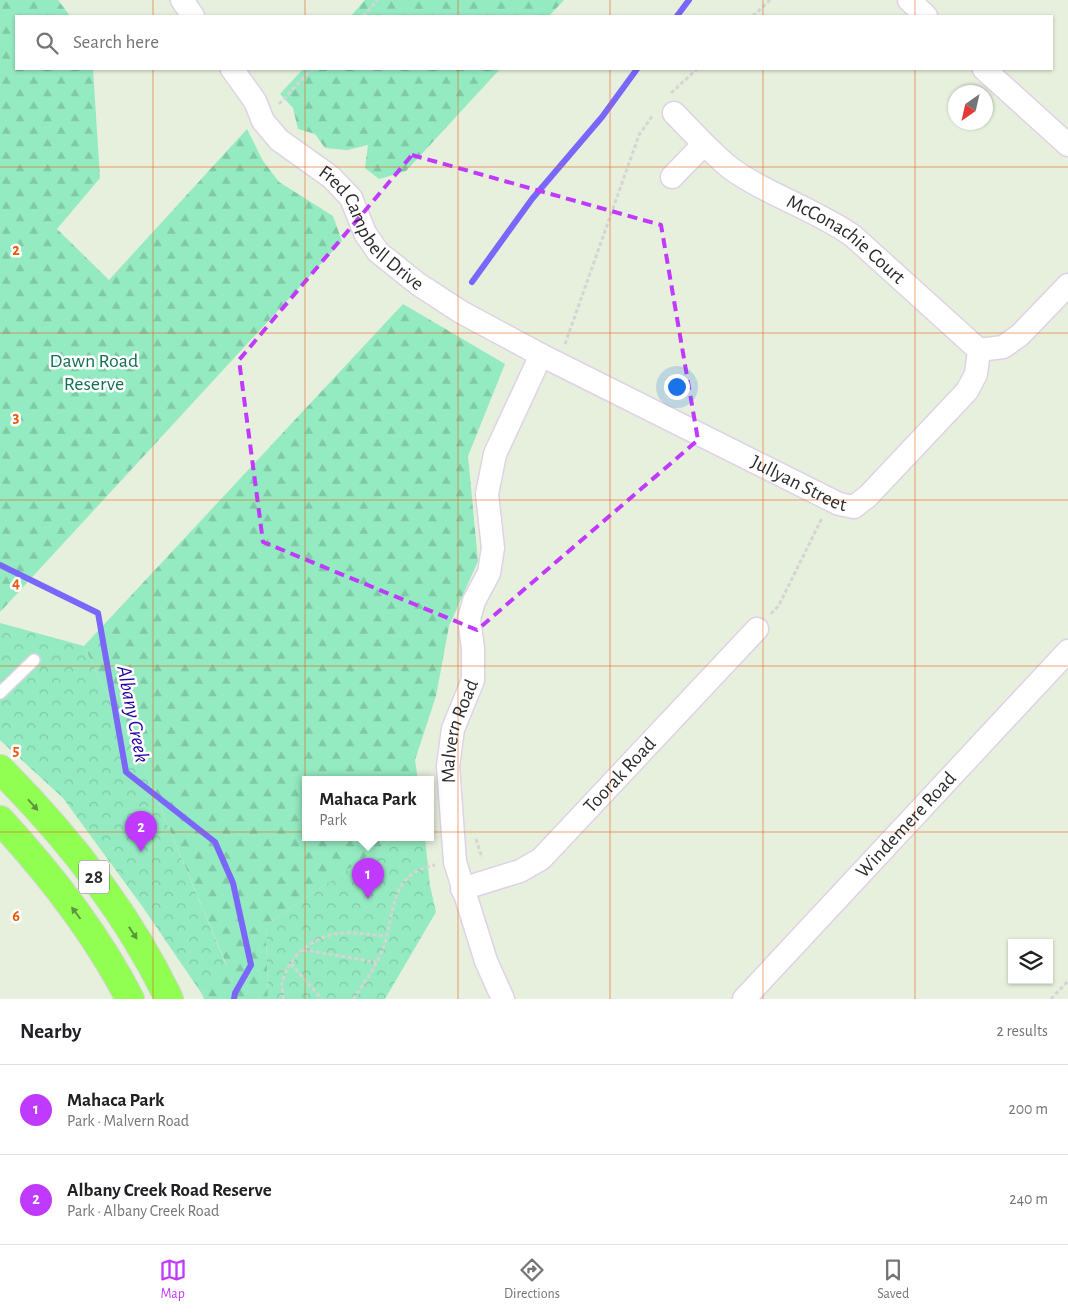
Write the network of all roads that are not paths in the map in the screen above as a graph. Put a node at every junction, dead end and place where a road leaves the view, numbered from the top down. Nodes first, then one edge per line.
1 (182, 0) edge
2 (909, 0) edge
3 (193, 15) edge
4 (925, 15) edge
5 (233, 70) edge
6 (985, 70) edge
7 (665, 112) road end
8 (704, 144) junction
9 (1068, 145) edge
10 (672, 177) dead end
11 (1068, 284) edge
12 (979, 350) junction
13 (549, 359) junction
14 (757, 629) road end
15 (1068, 651) edge
16 (34, 660) dead end
17 (0, 693) edge
18 (0, 769) edge
19 (0, 820) edge
20 (462, 889) junction
21 (130, 999) edge
22 (169, 999) edge
23 (503, 999) edge
24 (744, 999) edge

1 - 3 street
2 - 4 street
5 - 13 street, Fred Campbell Drive
6 - 9 street
7 - 8 street, McConachie Court
8 - 10 street
8 - 12 street, McConachie Court
11 - 12 street
12 - 13 street, Jullyan Street
13 - 20 street, Malvern Road
14 - 20 street, Toorak Road
15 - 24 street, Windemere Road
16 - 17 lane
18 -> 22 main road, 28
21 -> 19 main road, 28
20 - 23 street, Malvern Road

